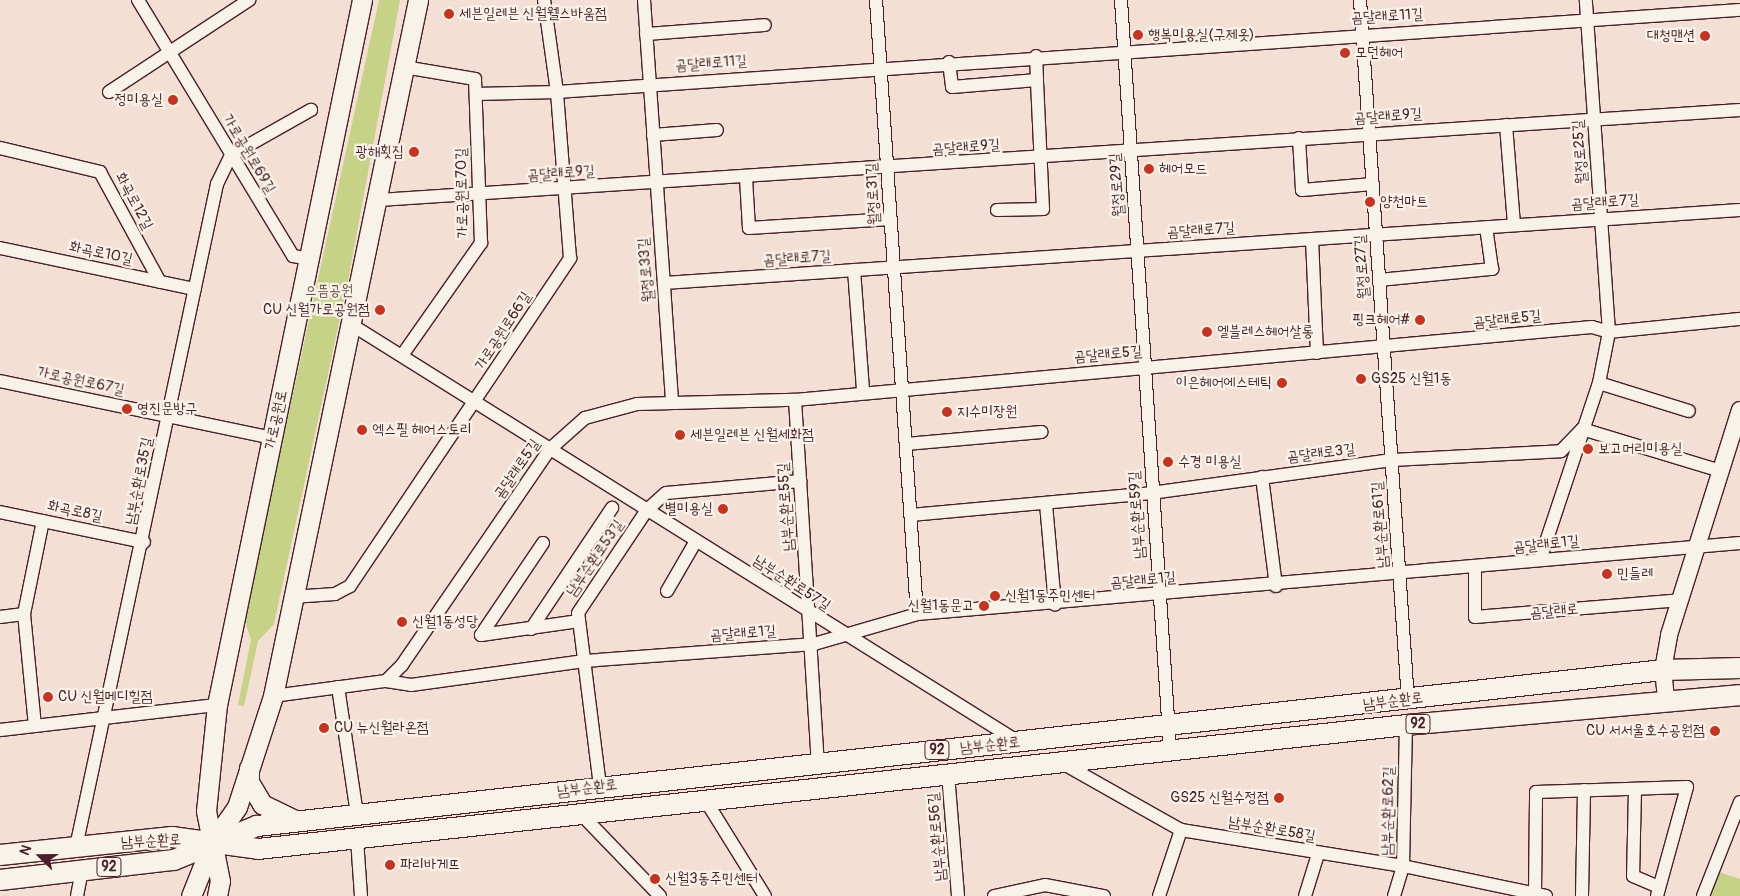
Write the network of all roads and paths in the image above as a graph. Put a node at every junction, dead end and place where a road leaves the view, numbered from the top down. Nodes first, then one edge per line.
1 (138, 0) edge
2 (249, 0) edge
3 (362, 0) edge
4 (418, 0) edge
5 (544, 0) edge
6 (644, 0) edge
7 (876, 0) edge
8 (1121, 0) edge
9 (1360, 0) edge
10 (1586, 0) edge
11 (1695, 6) edge
12 (1740, 10) edge
13 (1586, 22) junction
14 (765, 25) dead end
15 (1362, 33) junction
16 (646, 34) junction
17 (1124, 50) junction
18 (170, 54) junction
19 (1036, 56) junction
20 (949, 62) junction
21 (404, 67) junction
22 (880, 67) junction
23 (1037, 80) junction
24 (650, 84) junction
25 (109, 92) dead end
26 (557, 92) junction
27 (476, 94) junction
28 (311, 110) dead end
29 (1740, 110) edge
30 (1594, 120) junction
31 (1506, 125) junction
32 (717, 130) dead end
33 (1369, 134) junction
34 (653, 135) junction
35 (1299, 138) junction
36 (0, 148) edge
37 (1130, 150) junction
38 (231, 156) junction
39 (1038, 158) junction
40 (888, 169) junction
41 (746, 178) junction
42 (654, 184) junction
43 (1372, 184) junction
44 (566, 189) junction
45 (479, 195) junction
46 (378, 200) junction
47 (996, 210) dead end
48 (1740, 210) edge
49 (891, 219) junction
50 (1601, 219) junction
51 (1514, 225) junction
52 (1486, 227) junction
53 (1376, 236) junction
54 (1312, 239) junction
55 (0, 248) edge
56 (1137, 251) junction
57 (310, 259) junction
58 (894, 267) junction
59 (854, 270) junction
60 (1379, 280) junction
61 (160, 282) junction
62 (664, 283) junction
63 (195, 289) junction
64 (1740, 319) edge
65 (352, 325) junction
66 (1609, 332) junction
67 (1384, 348) junction
68 (1317, 353) junction
69 (404, 354) junction
70 (1144, 367) junction
71 (0, 380) edge
72 (1600, 383) junction
73 (902, 386) junction
74 (863, 391) junction
75 (795, 400) junction
76 (476, 401) junction
77 (672, 402) junction
78 (1689, 410) dead end
79 (1740, 410) edge
80 (169, 416) junction
81 (1582, 429) junction
82 (1041, 432) dead end
83 (272, 438) junction
84 (906, 444) junction
85 (550, 449) junction
86 (1392, 460) junction
87 (1721, 471) junction
88 (1262, 477) junction
89 (800, 481) junction
90 (1151, 493) junction
91 (1046, 504) junction
92 (612, 508) dead end
93 (647, 510) junction
94 (0, 512) edge
95 (911, 514) junction
96 (43, 521) junction
97 (696, 541) junction
98 (144, 542) junction
99 (543, 543) dead end
100 (1740, 543) edge
101 (1698, 545) junction
102 (1540, 560) junction
103 (1475, 569) junction
104 (1399, 575) junction
105 (1276, 586) junction
106 (667, 591) dead end
107 (1159, 595) junction
108 (292, 597) junction
109 (1680, 600) junction
110 (1055, 604) junction
111 (809, 613) junction
112 (24, 614) junction
113 (917, 614) junction
114 (0, 617) edge
115 (579, 620) junction
116 (531, 629) junction
117 (843, 635) junction
118 (814, 644) junction
119 (584, 661) junction
120 (1740, 668) edge
121 (1663, 670) junction
122 (386, 681) junction
123 (338, 687) junction
124 (1740, 695) edge
125 (273, 696) junction
126 (1666, 698) junction
127 (1408, 700) junction
128 (217, 705) junction
129 (105, 719) junction
130 (1406, 725) junction
131 (35, 726) junction
132 (1168, 727) junction
133 (0, 730) edge
134 (1019, 742) junction
135 (1170, 750) junction
136 (248, 760) junction
137 (818, 762) junction
138 (1061, 762) junction
139 (948, 774) junction
140 (600, 786) junction
141 (1584, 790) junction
142 (1635, 790) junction
143 (706, 801) junction
144 (1740, 802) edge
145 (357, 814) junction
146 (581, 814) junction
147 (297, 821) junction
148 (1181, 830) junction
149 (357, 838) junction
150 (213, 841) junction
151 (76, 847) junction
152 (1318, 854) junction
153 (0, 855) edge
154 (1403, 866) junction
155 (82, 870) junction
156 (0, 880) edge
157 (1492, 890) edge
158 (1658, 892) edge
159 (1541, 895) edge
160 (78, 896) edge
161 (191, 896) edge
162 (217, 896) edge
163 (362, 896) edge
164 (660, 896) edge
165 (765, 896) edge
166 (958, 896) edge
167 (994, 896) edge
168 (1104, 896) edge
169 (1159, 896) edge
170 (1305, 896) edge
171 (1394, 896) edge
172 (1582, 896) edge
173 (1703, 896) edge

1 - 18 street, 가로공원로69길
2 - 18 street
3 - 57 main road, 가로공원로
4 - 21 main road
5 - 26 street, 가로공원로66길
6 - 16 street, 월정로33길
7 - 22 street, 월정로31길
8 - 17 street, 월정로29길
9 - 15 street, 월정로27길
10 - 13 street, 월정로25길
11 - 12 street, 곰달래로11길
11 - 13 street, 곰달래로11길
13 - 15 street, 곰달래로11길
13 - 30 street, 월정로25길
14 - 16 street
15 - 17 street, 곰달래로11길
15 - 33 street, 월정로27길
16 - 24 street, 월정로33길
17 - 19 street, 곰달래로11길
17 - 37 street, 월정로29길
18 - 25 street
18 - 38 street, 가로공원로69길
19 - 20 street, 곰달래로11길
19 - 23 street
20 - 22 street, 곰달래로11길
20 - 23 street
21 - 27 street
21 - 46 main road
22 - 24 street, 곰달래로11길
22 - 40 street, 월정로31길
23 - 39 street
24 - 26 street, 곰달래로11길
24 - 34 street, 월정로33길
26 - 27 street, 곰달래로11길
26 - 44 street, 가로공원로66길
27 - 45 street, 가로공원로70길
28 - 38 street
29 - 30 street, 곰달래로9길
30 - 31 street, 곰달래로9길
30 - 50 street, 월정로25길
31 - 33 street, 곰달래로9길
31 - 51 street
32 - 34 street
33 - 35 street, 곰달래로9길
33 - 43 street, 월정로27길
34 - 42 street, 월정로33길
35 - 37 street, 곰달래로9길
35 - 43 street
36 - 61 street, 화곡로12길
37 - 39 street, 곰달래로9길
37 - 56 street, 월정로29길
38 - 57 street, 가로공원로69길
38 - 63 street, 남부순환로35길
39 - 40 street, 곰달래로9길
39 - 47 street
40 - 41 street, 곰달래로9길
40 - 49 street, 월정로31길
41 - 42 street, 곰달래로9길
41 - 49 street
42 - 44 street, 곰달래로9길
42 - 62 street, 월정로33길
43 - 53 street, 월정로27길
44 - 45 street, 곰달래로9길
44 - 76 street, 가로공원로66길
45 - 46 street, 곰달래로9길
45 - 69 street, 가로공원로70길
46 - 65 main road
48 - 50 street, 곰달래로7길
49 - 58 street, 월정로31길
50 - 51 street, 곰달래로7길
50 - 66 street, 월정로25길
51 - 52 street, 곰달래로7길
52 - 53 street, 곰달래로7길
52 - 60 street
53 - 54 street, 곰달래로7길
53 - 60 street, 월정로27길
54 - 56 street, 곰달래로7길
54 - 68 street
55 - 61 street, 화곡로10길
56 - 58 street, 곰달래로7길
56 - 70 street, 월정로29길
57 - 83 main road, 가로공원로
58 - 59 street, 곰달래로7길
58 - 73 street, 월정로31길
59 - 62 street, 곰달래로7길
59 - 74 street
60 - 67 street, 월정로27길
61 - 63 street, 화곡로10길
62 - 77 street, 월정로33길
63 - 80 street, 남부순환로35길
64 - 66 street, 곰달래로5길
65 - 69 street
65 - 108 main road
66 - 67 street, 곰달래로5길
66 - 72 street
67 - 68 street, 곰달래로5길
67 - 86 street, 남부순환로61길
68 - 70 street, 곰달래로5길
69 - 76 street
70 - 73 street, 곰달래로5길
70 - 90 street, 남부순환로59길
71 - 80 street, 가로공원로67길
72 - 78 street
72 - 81 street
73 - 74 street, 곰달래로5길
73 - 84 street
74 - 75 street, 곰달래로5길
75 - 77 street, 곰달래로5길
75 - 89 street, 남부순환로55길
76 - 85 street, 남부순환로57길
76 - 108 street, 가로공원로66길
77 - 85 street, 곰달래로5길
79 - 87 street
80 - 83 street, 가로공원로67길
80 - 98 street, 남부순환로35길
81 - 86 street, 곰달래로3길
81 - 87 street
81 - 102 street
82 - 84 street
83 - 128 main road, 가로공원로
84 - 95 street
85 - 93 street, 남부순환로57길
85 - 122 street, 곰달래로5길
86 - 88 street, 곰달래로3길
86 - 104 street, 남부순환로61길
87 - 101 street
88 - 90 street, 곰달래로3길
88 - 105 street
89 - 93 street, 남부순환로53길
89 - 111 street, 남부순환로55길
90 - 91 street, 곰달래로3길
90 - 107 street, 남부순환로59길
91 - 95 street, 곰달래로3길
91 - 110 street
92 - 116 street
93 - 97 street, 남부순환로57길
93 - 115 street, 남부순환로53길
94 - 96 street, 화곡로8길
95 - 113 street
96 - 98 street, 화곡로8길
96 - 112 street
97 - 106 street
97 - 111 street, 남부순환로57길
98 - 129 street, 남부순환로35길
99 - 116 street
100 - 101 street, 곰달래로1길
101 - 102 street, 곰달래로1길
101 - 109 street
102 - 103 street, 곰달래로1길
103 - 104 street, 곰달래로1길
103 - 109 street, 곰달래로
104 - 105 street, 곰달래로1길
104 - 127 street, 남부순환로61길
105 - 107 street, 곰달래로1길
107 - 110 street, 곰달래로1길
107 - 132 street, 남부순환로59길
108 - 125 main road
109 - 121 street
110 - 113 street, 곰달래로1길
111 - 117 street, 남부순환로57길
111 - 118 street, 남부순환로55길
112 - 114 street
112 - 131 street
113 - 117 street, 곰달래로1길
115 - 116 street
115 - 119 street, 남부순환로53길
117 - 118 street, 곰달래로1길
117 - 134 street, 남부순환로57길
118 - 119 street, 곰달래로1길
118 - 137 street, 남부순환로55길
119 - 122 street, 곰달래로1길
119 - 140 street, 남부순환로53길
120 - 121 main road, 남부순환로 / 92
121 - 126 street
121 - 127 main road, 남부순환로 / 92
122 - 123 street
123 - 125 street
123 - 145 street
124 - 126 main road, 남부순환로 / 92
125 - 136 main road
126 - 130 main road, 남부순환로 / 92
127 - 132 main road, 남부순환로 / 92
128 - 129 street
128 - 150 main road, 가로공원로
129 - 131 street
129 - 151 street, 남부순환로35길
130 - 135 main road, 남부순환로 / 92
130 - 154 street, 남부순환로62길
131 - 133 street
132 - 134 main road, 남부순환로 / 92
132 - 135 street, 남부순환로59길
134 - 137 main road, 남부순환로 / 92
135 - 138 main road, 남부순환로 / 92
136 - 147 main road
136 - 150 main road
137 - 140 main road, 남부순환로 / 92
138 - 139 main road, 남부순환로 / 92
138 - 148 street, 남부순환로58길
139 - 143 main road, 남부순환로 / 92
139 - 166 street, 남부순환로56길
140 - 145 main road, 남부순환로 / 92
141 - 142 street
141 - 159 street, 남부순환로58길
141 - 172 street
142 - 158 street
142 - 158 street
143 - 146 main road, 남부순환로 / 92
143 - 165 street
144 - 173 street
145 - 147 main road, 남부순환로 / 92
146 - 149 main road, 남부순환로 / 92
146 - 164 street
147 - 150 main road, 남부순환로 / 92
148 - 152 street, 남부순환로58길
148 - 169 street
149 - 150 main road, 남부순환로 / 92
149 - 163 street
150 - 151 main road, 남부순환로 / 92
150 - 155 main road, 남부순환로 / 92
150 - 161 main road
150 - 162 main road, 가로공원로
151 - 153 main road, 남부순환로 / 92
152 - 154 street, 남부순환로58길
152 - 170 street
154 - 157 street, 남부순환로58길
154 - 171 street, 남부순환로62길
155 - 156 main road, 남부순환로 / 92
155 - 160 street
157 - 159 street, 남부순환로58길
167 - 168 street

